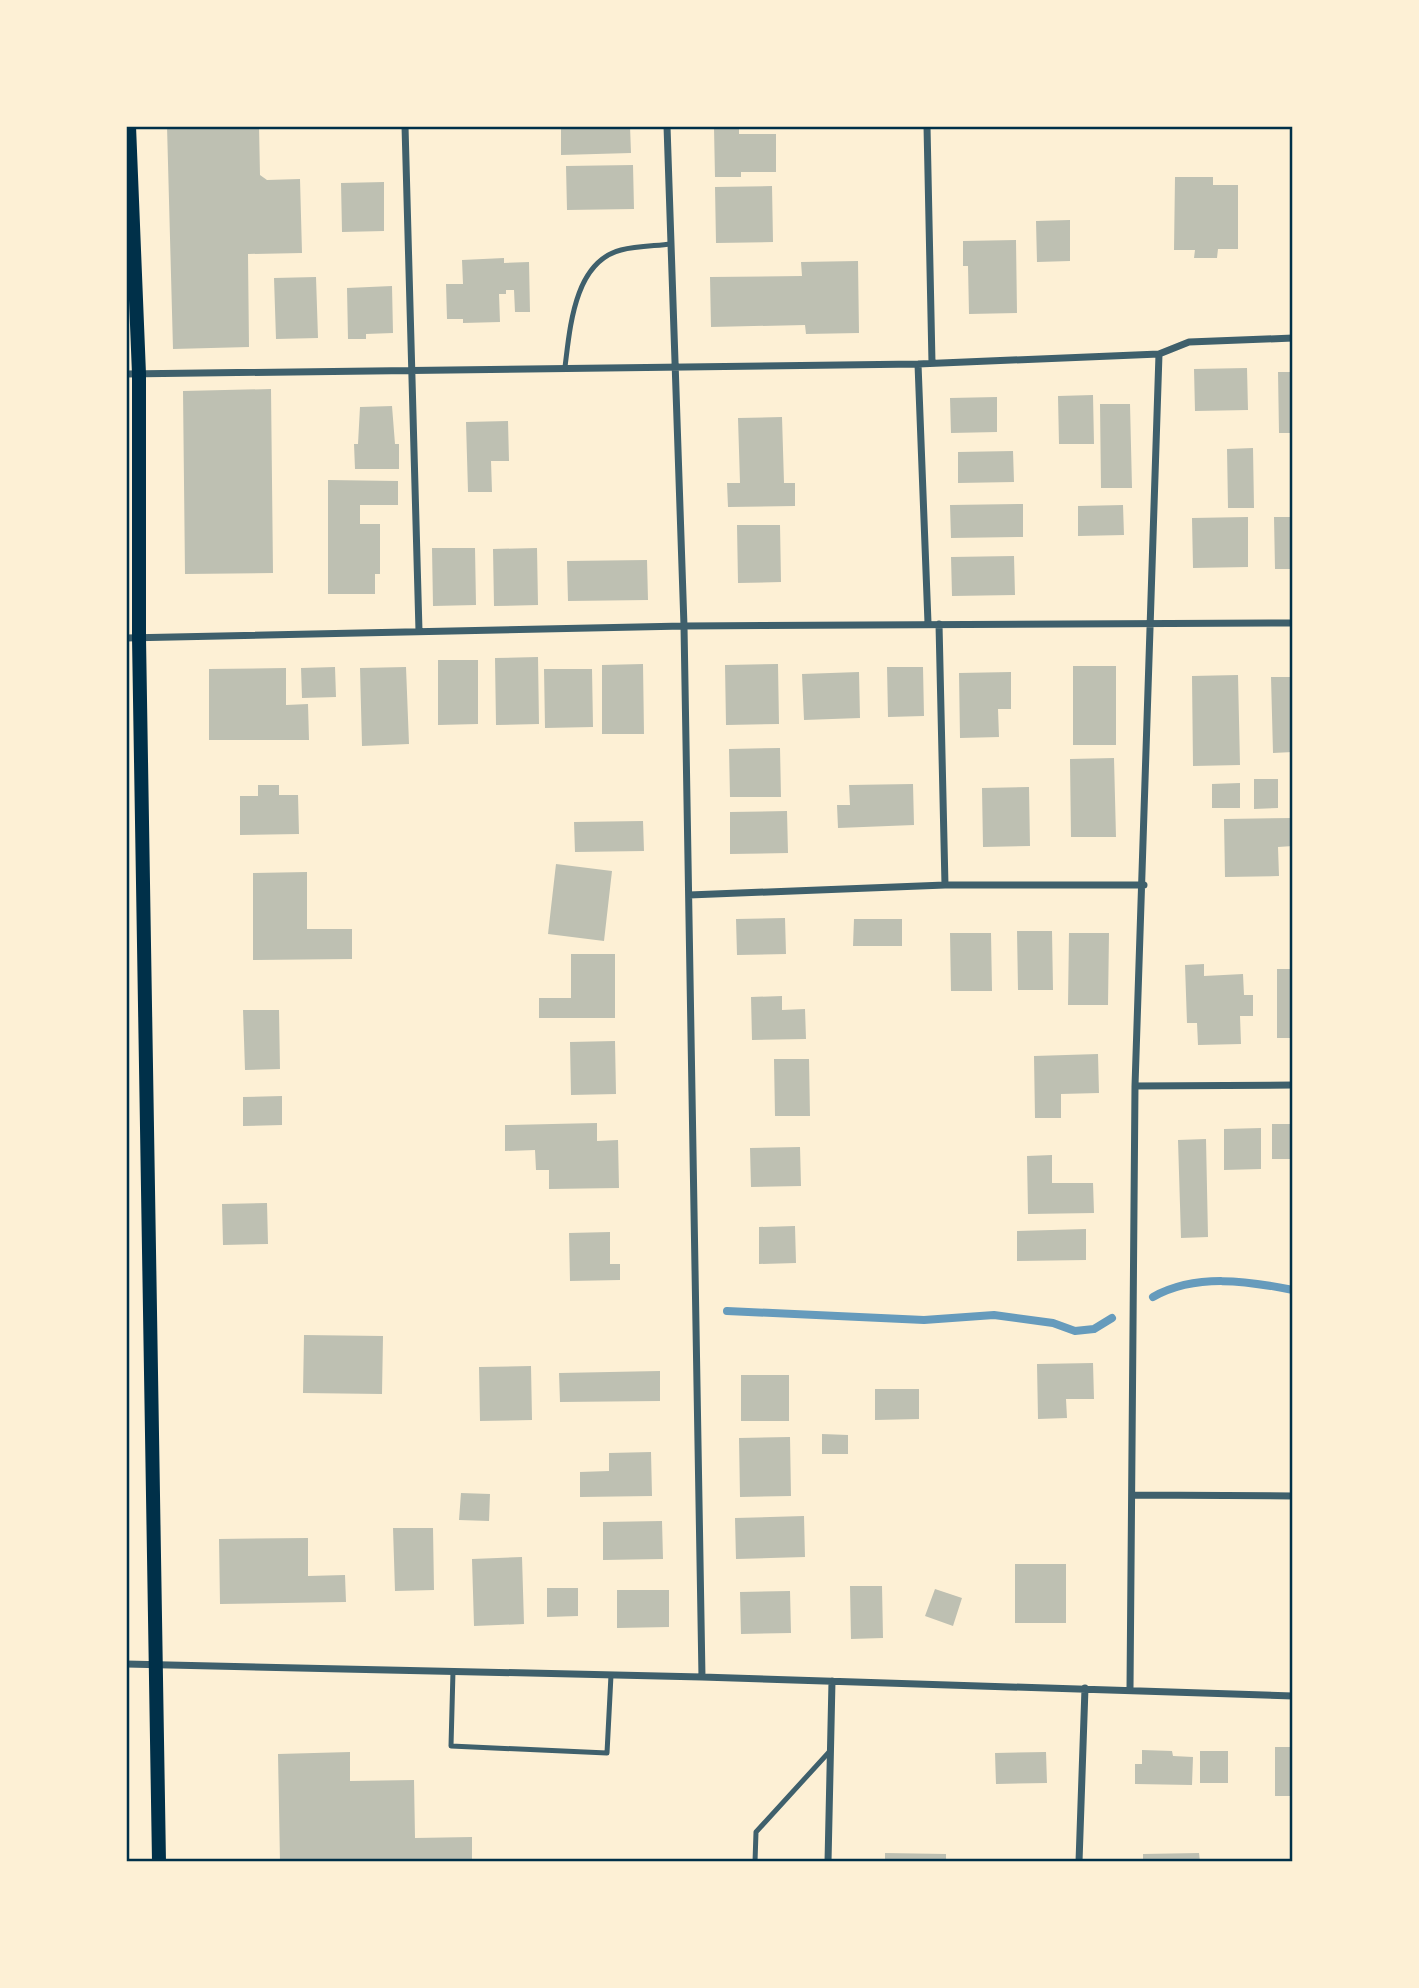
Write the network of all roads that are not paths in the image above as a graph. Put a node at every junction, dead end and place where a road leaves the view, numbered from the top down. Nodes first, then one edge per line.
1 (129, 126) edge
2 (405, 126) edge
3 (667, 126) edge
4 (927, 126) edge
5 (671, 244) junction
6 (1293, 338) edge
7 (1159, 354) junction
8 (932, 363) junction
9 (918, 364) junction
10 (674, 366) junction
11 (565, 367) junction
12 (412, 368) junction
13 (132, 374) edge
14 (1150, 621) junction
15 (928, 623) junction
16 (1293, 623) edge
17 (939, 624) junction
18 (684, 626) junction
19 (419, 631) junction
20 (133, 638) edge
21 (945, 886) junction
22 (1144, 886) junction
23 (689, 895) junction
24 (1135, 1086) junction
25 (1293, 1086) edge
26 (1132, 1495) junction
27 (1293, 1496) edge
28 (126, 1664) edge
29 (157, 1664) junction
30 (453, 1671) junction
31 (611, 1675) junction
32 (702, 1677) junction
33 (832, 1681) junction
34 (1085, 1688) junction
35 (1130, 1689) junction
36 (1293, 1696) edge
37 (830, 1751) junction
38 (159, 1862) edge
39 (755, 1862) edge
40 (828, 1862) edge
41 (1079, 1862) edge

1 - 13 main road
2 - 12 street
3 - 5 street
4 - 8 street
5 - 10 street
5 - 11 lane
6 - 7 street
7 - 8 street
7 - 14 street
8 - 9 street
9 - 10 street
9 - 15 street
10 - 11 street
10 - 18 street
11 - 12 street
12 - 13 street
12 - 19 street
13 - 20 main road
14 - 16 street
14 - 17 street
14 - 22 street
15 - 17 street
15 - 18 street
17 - 21 street
18 - 19 street
18 - 23 street
19 - 20 street
20 - 29 main road
21 - 22 street
21 - 23 street
22 - 24 street
23 - 32 street
24 - 25 street
24 - 26 street
26 - 27 street
26 - 35 street
28 - 29 street
29 - 30 street
29 - 38 main road
30 - 31 street
30 - 31 lane
31 - 32 street
32 - 33 street
33 - 34 street
33 - 37 street
34 - 35 street
34 - 41 street
35 - 36 street
37 - 39 lane
37 - 40 street

